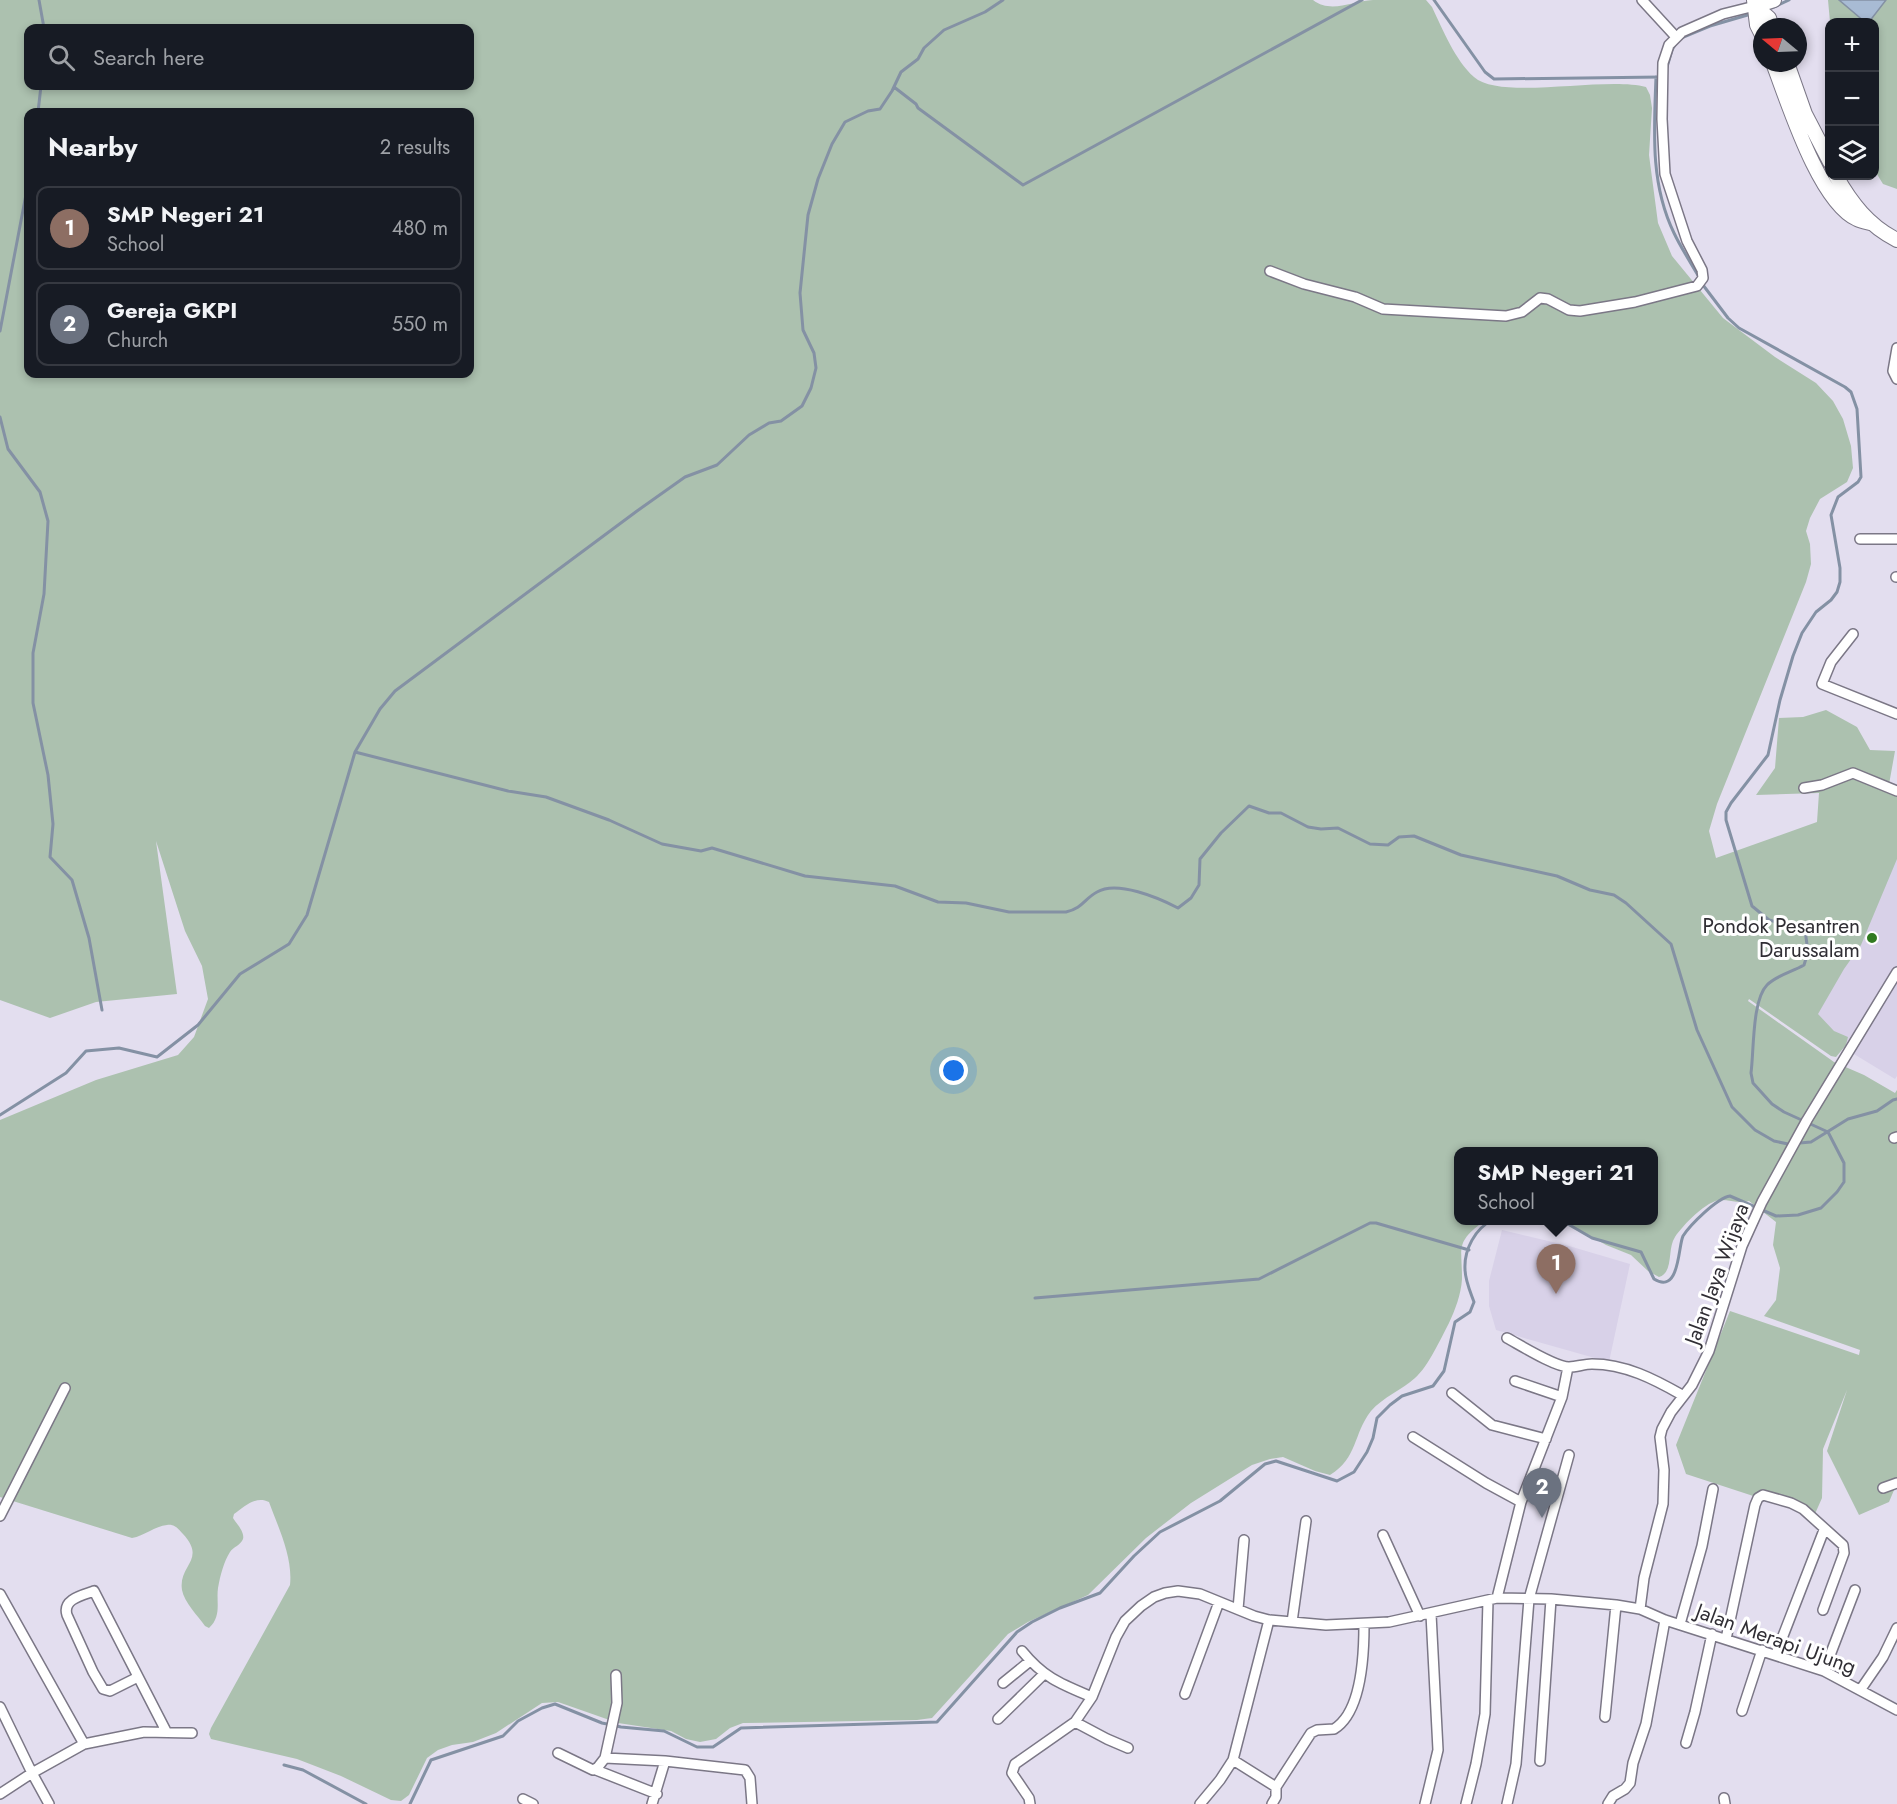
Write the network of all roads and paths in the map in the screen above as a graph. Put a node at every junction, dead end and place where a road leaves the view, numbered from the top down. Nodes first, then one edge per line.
1 (1642, 0) edge
2 (1774, 0) edge
3 (1757, 10) edge
4 (1676, 37) junction
5 (1777, 72) edge
6 (1790, 72) edge
7 (1825, 152) edge
8 (1839, 180) edge
9 (1870, 223) junction
10 (1897, 240) edge
11 (1270, 271) dead end
12 (1897, 348) edge
13 (1897, 379) edge
14 (1860, 539) dead end
15 (1897, 539) edge
16 (1853, 634) dead end
17 (1897, 714) edge
18 (1804, 788) dead end
19 (1897, 791) edge
20 (1897, 972) edge
21 (1507, 1338) dead end
22 (1568, 1367) junction
23 (1515, 1381) dead end
24 (65, 1388) dead end
25 (1452, 1393) dead end
26 (1682, 1395) junction
27 (1562, 1397) junction
28 (1413, 1437) dead end
29 (1546, 1439) junction
30 (1569, 1455) dead end
31 (1897, 1483) edge
32 (1883, 1488) dead end
33 (1713, 1489) dead end
34 (1521, 1502) junction
35 (0, 1516) edge
36 (1306, 1521) dead end
37 (1824, 1530) junction
38 (1383, 1534) dead end
39 (1244, 1540) dead end
40 (1855, 1590) dead end
41 (0, 1594) edge
42 (1492, 1599) junction
43 (1529, 1599) junction
44 (1551, 1599) junction
45 (1219, 1602) junction
46 (1616, 1605) junction
47 (1238, 1609) junction
48 (1640, 1609) junction
49 (1823, 1610) dead end
50 (1431, 1614) junction
51 (1420, 1616) junction
52 (1269, 1620) junction
53 (1665, 1620) junction
54 (1292, 1622) junction
55 (1680, 1624) junction
56 (1364, 1625) junction
57 (1897, 1628) edge
58 (1712, 1635) junction
59 (1726, 1639) junction
60 (1762, 1650) junction
61 (1022, 1651) dead end
62 (1776, 1654) junction
63 (1030, 1661) junction
64 (1824, 1671) junction
65 (1044, 1674) junction
66 (616, 1675) dead end
67 (138, 1677) junction
68 (1003, 1683) dead end
69 (1861, 1689) junction
70 (1185, 1694) dead end
71 (1092, 1697) junction
72 (0, 1707) edge
73 (1897, 1710) edge
74 (1742, 1711) dead end
75 (1605, 1717) dead end
76 (998, 1719) dead end
77 (1075, 1722) junction
78 (166, 1731) junction
79 (192, 1733) dead end
80 (1686, 1743) dead end
81 (84, 1744) junction
82 (1128, 1748) dead end
83 (558, 1753) dead end
84 (604, 1758) junction
85 (1233, 1760) junction
86 (665, 1761) junction
87 (1540, 1761) dead end
88 (596, 1770) junction
89 (32, 1773) junction
90 (1276, 1787) junction
91 (0, 1794) edge
92 (657, 1794) junction
93 (523, 1799) dead end
94 (49, 1804) edge
95 (533, 1804) edge
96 (652, 1804) edge
97 (752, 1804) edge
98 (1030, 1804) edge
99 (1200, 1804) edge
100 (1272, 1804) edge
101 (1425, 1804) edge
102 (1466, 1804) edge
103 (1507, 1804) edge
104 (1608, 1804) edge

1 - 4 street
2 - 3 street
3 - 4 street
4 - 11 street
5 - 9 street
6 - 7 street
8 - 9 street
9 - 10 street
12 - 13 street
14 - 15 street
16 - 17 street
18 - 19 street
20 - 26 street, Jalan Jaya Wijaya
21 - 22 street
22 - 26 street
22 - 27 street
23 - 27 street
24 - 35 street
25 - 29 street
26 - 48 street, Jalan Jaya Wijaya
27 - 29 street
28 - 34 street
29 - 34 street
30 - 43 street
31 - 32 street
33 - 55 street
34 - 42 street
36 - 54 street
37 - 49 street
37 - 59 street
37 - 62 street
38 - 51 street
39 - 47 street
40 - 64 street
41 - 81 street
42 - 43 street, Jalan Merapi Ujung
42 - 50 street, Jalan Merapi Ujung
42 - 102 street
43 - 44 street, Jalan Merapi Ujung
43 - 103 street
44 - 46 street, Jalan Merapi Ujung
44 - 87 street
45 - 47 street, Jalan Merapi Ujung
45 - 70 street
45 - 71 street, Jalan Merapi Ujung
46 - 48 street, Jalan Merapi Ujung
46 - 75 street
47 - 52 street, Jalan Merapi Ujung
48 - 53 street, Jalan Merapi Ujung
50 - 51 street, Jalan Merapi Ujung
50 - 101 street
51 - 56 street, Jalan Merapi Ujung
52 - 54 street, Jalan Merapi Ujung
52 - 85 street
53 - 55 street, Jalan Merapi Ujung
53 - 104 street
54 - 56 street, Jalan Merapi Ujung
55 - 58 street, Jalan Merapi Ujung
56 - 90 street
57 - 69 street
58 - 59 street, Jalan Merapi Ujung
58 - 80 street
59 - 60 street, Jalan Merapi Ujung
60 - 62 street, Jalan Merapi Ujung
60 - 74 street
61 - 63 street
62 - 64 street, Jalan Merapi Ujung
63 - 65 street
63 - 68 street
64 - 69 street, Jalan Merapi Ujung
65 - 71 street
65 - 76 street
66 - 84 street
67 - 67 street
67 - 78 street
69 - 73 street, Jalan Merapi Ujung
71 - 77 street, Jalan Merapi Ujung
72 - 89 street
77 - 82 street
77 - 98 street, Jalan Merapi Ujung
78 - 79 street
78 - 81 street
81 - 89 street
83 - 88 street
84 - 86 street
84 - 88 street
85 - 90 street
85 - 99 street
86 - 92 street
86 - 97 street
88 - 92 street
89 - 91 street
89 - 94 street
90 - 100 street
92 - 96 street
93 - 95 street

